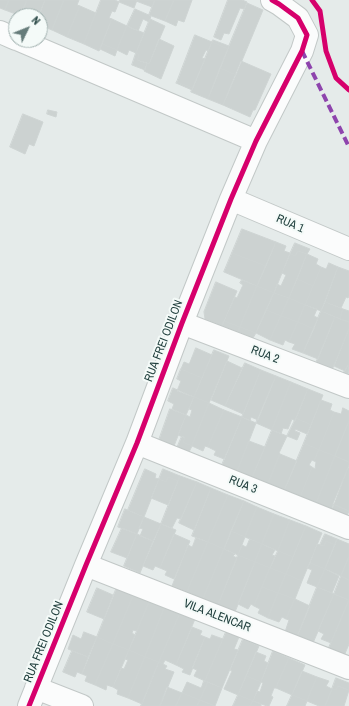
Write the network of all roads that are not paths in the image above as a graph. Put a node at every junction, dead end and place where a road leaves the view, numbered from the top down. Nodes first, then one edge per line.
1 (272, 0) edge
2 (38, 48) edge
3 (256, 141) junction
4 (231, 199) junction
5 (349, 249) edge
6 (182, 324) junction
7 (349, 387) edge
8 (137, 443) junction
9 (349, 528) edge
10 (86, 565) junction
11 (349, 668) edge
12 (33, 697) edge
13 (82, 706) edge

1 - 3 street, RUA FREI ODILON
2 - 3 street
3 - 4 street, RUA FREI ODILON
4 - 5 street, RUA 1
4 - 6 street, RUA FREI ODILON
6 - 7 street, RUA 2
6 - 8 street, RUA FREI ODILON
8 - 9 street, RUA 3
8 - 10 street, RUA FREI ODILON
10 - 11 street, VILA ALENCAR
10 - 12 street, RUA FREI ODILON
12 - 13 street

